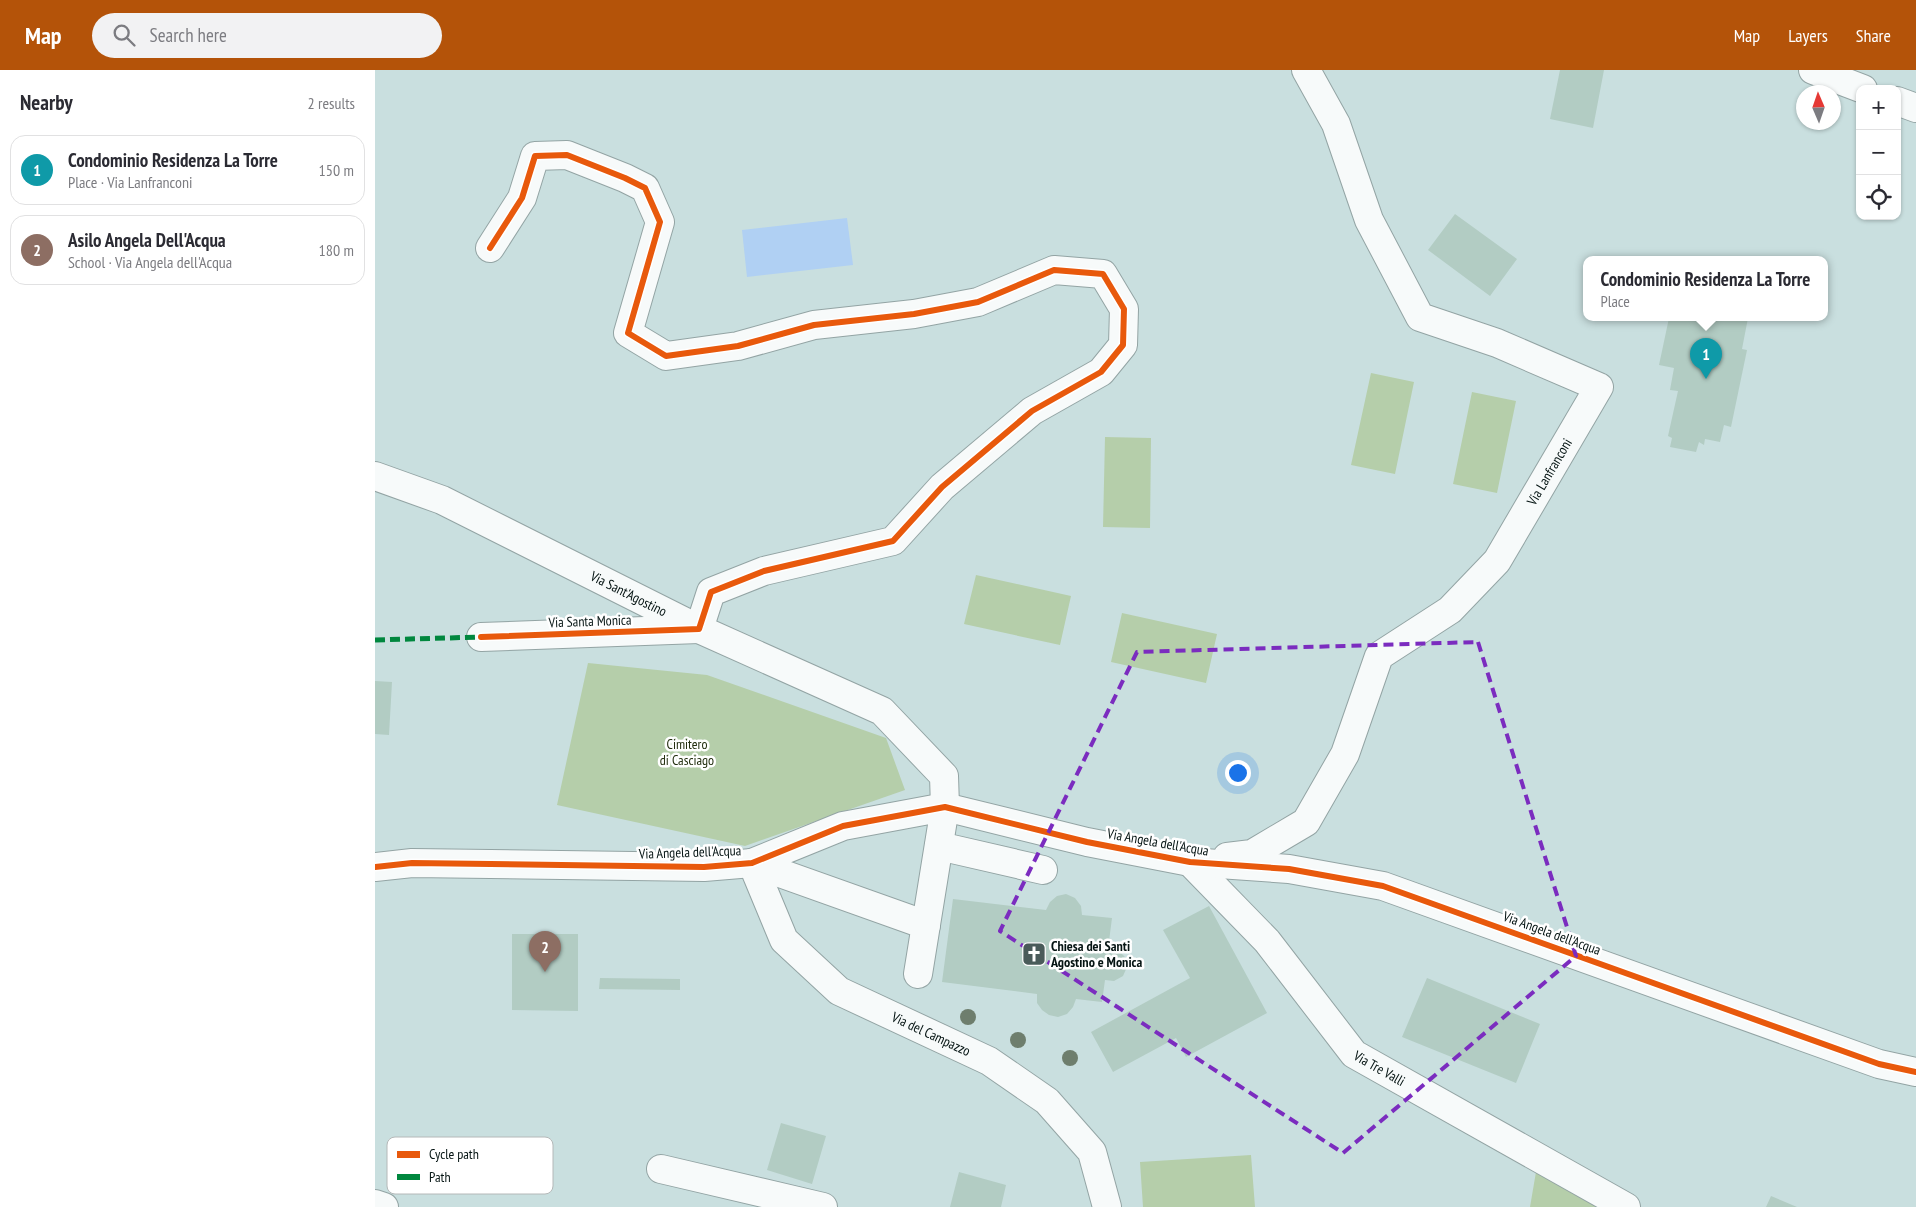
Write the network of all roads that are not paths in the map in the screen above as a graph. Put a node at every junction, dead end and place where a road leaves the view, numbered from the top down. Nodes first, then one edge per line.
1 (1306, 70) edge
2 (1813, 70) edge
3 (1856, 86) edge
4 (1901, 102) edge
5 (1916, 108) edge
6 (490, 248) dead end
7 (375, 476) edge
8 (699, 629) junction
9 (481, 637) dead end
10 (945, 807) junction
11 (939, 846) junction
12 (1191, 862) junction
13 (752, 863) junction
14 (375, 868) edge
15 (1043, 870) dead end
16 (926, 925) junction
17 (918, 974) dead end
18 (1916, 1072) edge
19 (661, 1169) dead end
20 (375, 1204) edge
21 (384, 1207) edge
22 (823, 1207) edge
23 (1107, 1207) edge
24 (1626, 1207) edge

1 - 12 street, Via Lanfranconi
2 - 3 street
4 - 5 street
6 - 8 street
7 - 8 street, Via Sant'Agostino
8 - 9 street, Via Santa Monica
8 - 10 street, Via Sant'Agostino
10 - 11 street, Via Sant'Agostino
10 - 12 street, Via Angela dell'Acqua
10 - 13 street, Via Angela dell'Acqua
11 - 15 street
11 - 16 street, Via Sant'Agostino
12 - 18 street, Via Angela dell'Acqua
12 - 24 street, Via Tre Valli
13 - 14 street, Via Angela dell'Acqua
13 - 16 street
13 - 23 street, Via del Campazzo
16 - 17 street, Via Sant'Agostino
19 - 22 street
20 - 21 street

